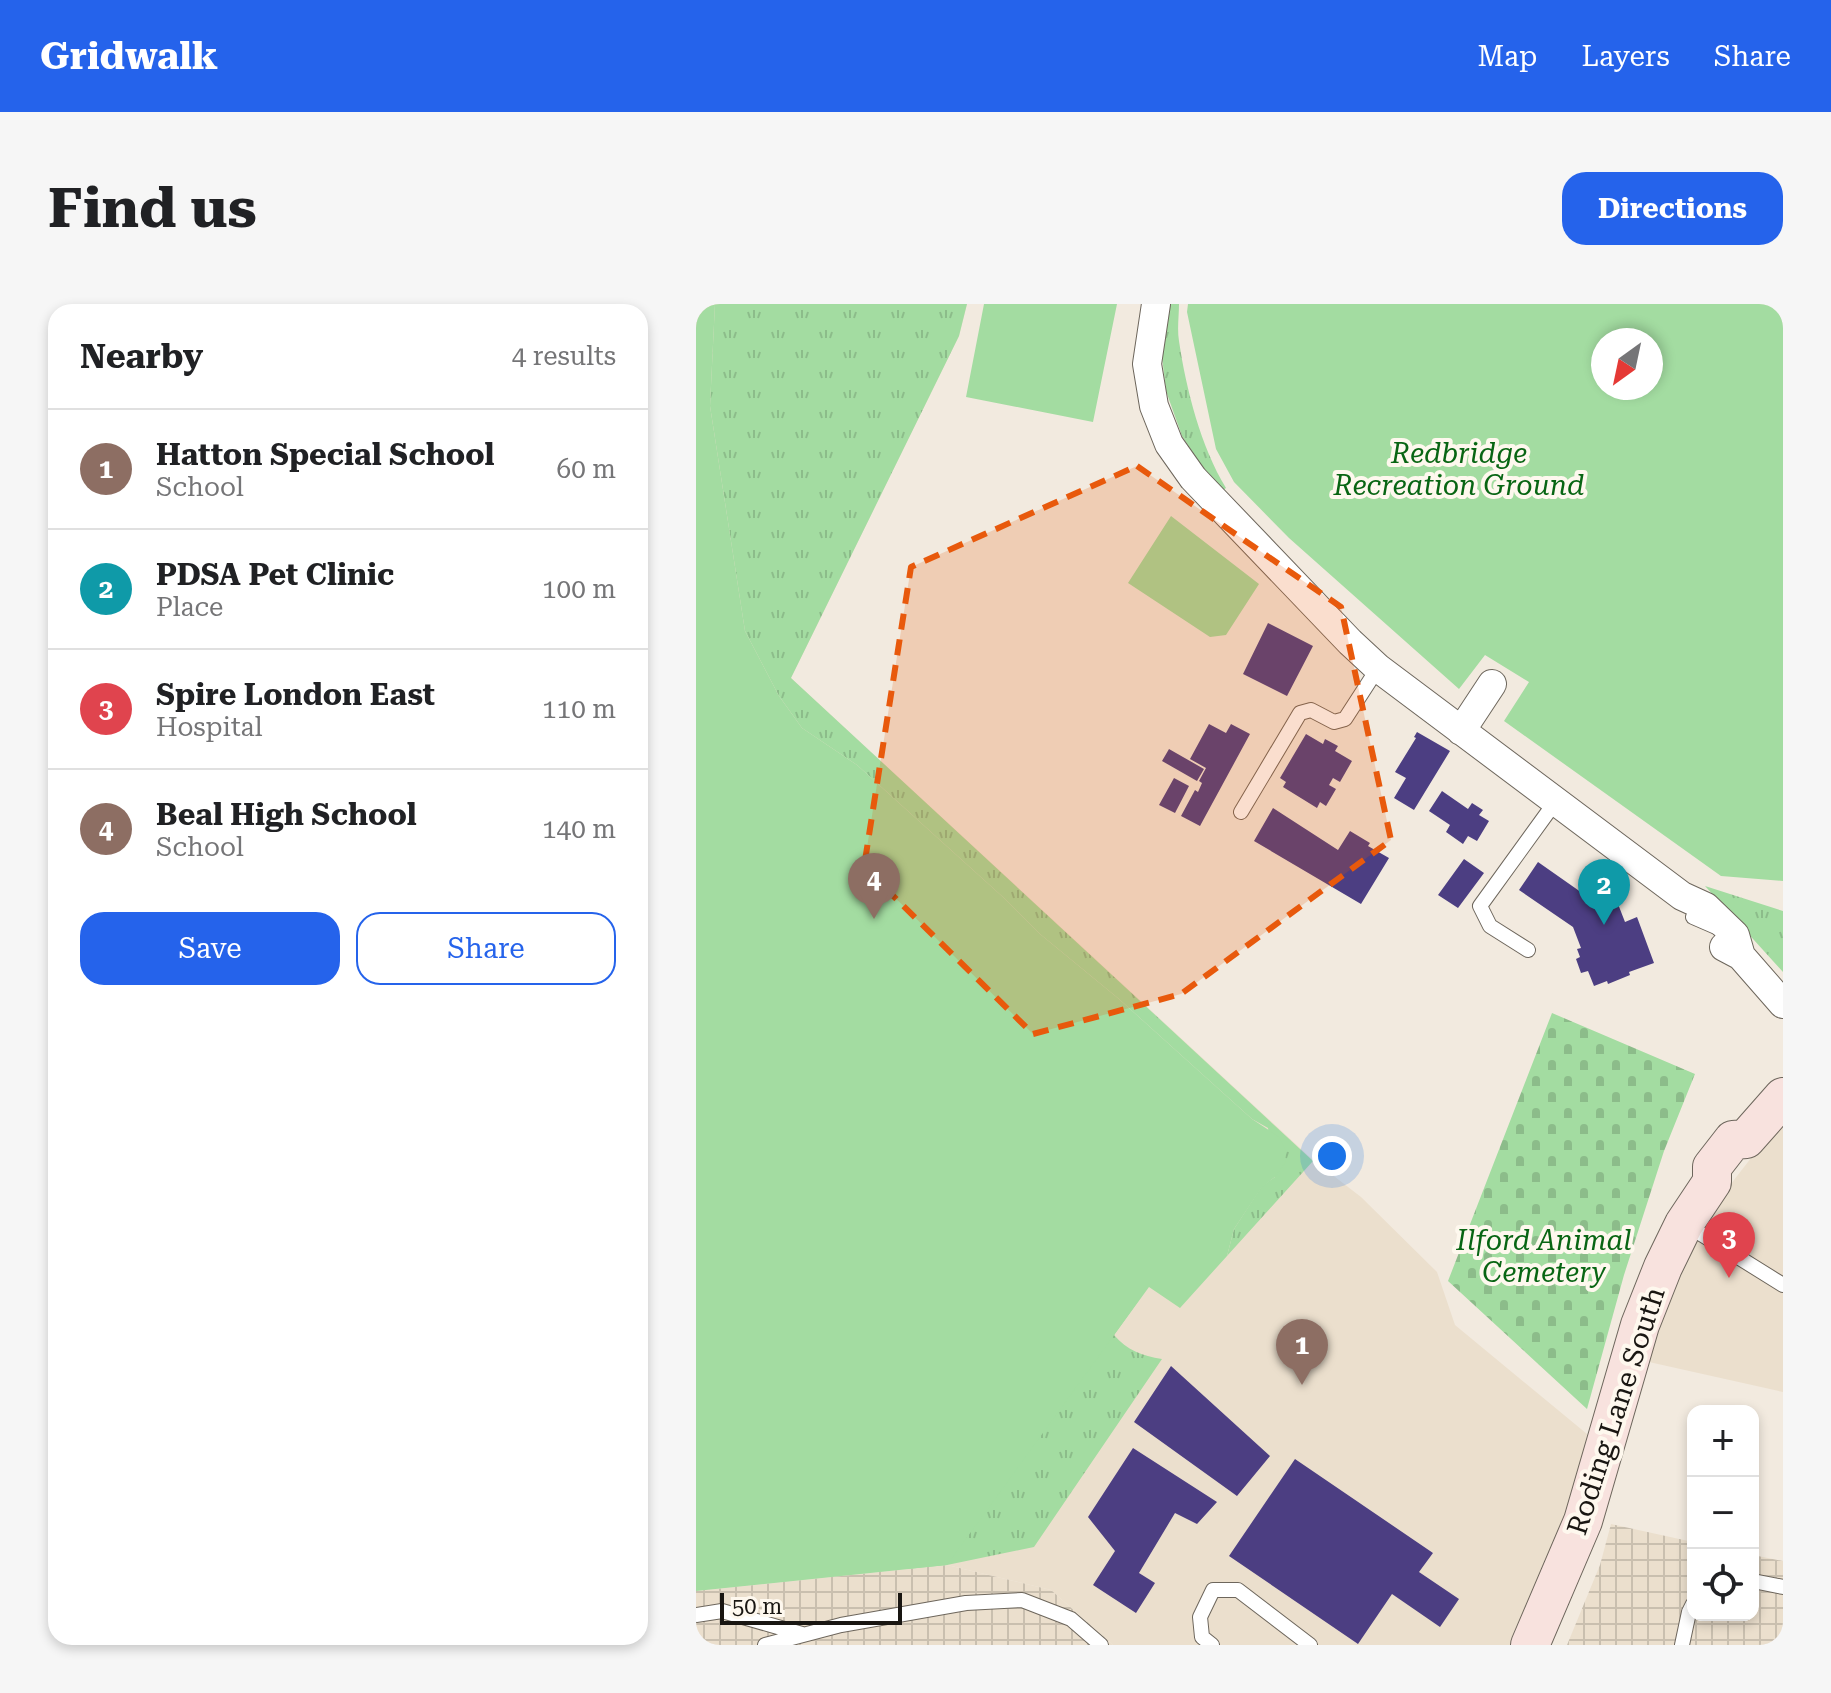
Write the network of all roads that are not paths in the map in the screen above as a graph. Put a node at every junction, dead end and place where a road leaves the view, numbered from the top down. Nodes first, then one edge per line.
1 (1156, 304) edge
2 (1378, 668) junction
3 (1492, 684) dead end
4 (1461, 731) junction
5 (1556, 801) junction
6 (1241, 812) dead end
7 (1528, 950) dead end
8 (1783, 1004) edge
9 (1783, 1097) edge
10 (1684, 1224) junction
11 (1783, 1285) edge
12 (1759, 1582) edge
13 (1783, 1587) edge
14 (696, 1615) edge
15 (1687, 1621) edge
16 (802, 1634) junction
17 (765, 1645) edge
18 (1101, 1645) edge
19 (1212, 1645) edge
20 (1310, 1645) edge
21 (1530, 1645) edge
22 (1682, 1645) edge

1 - 2 street
2 - 4 street
2 - 6 lane
3 - 4 street
4 - 5 street
5 - 7 lane
5 - 8 street
9 - 10 street, Roding Lane South
10 - 11 lane
10 - 21 street, Roding Lane South
12 - 13 lane
14 - 16 lane
15 - 22 lane
16 - 17 lane
16 - 18 lane
19 - 20 lane

